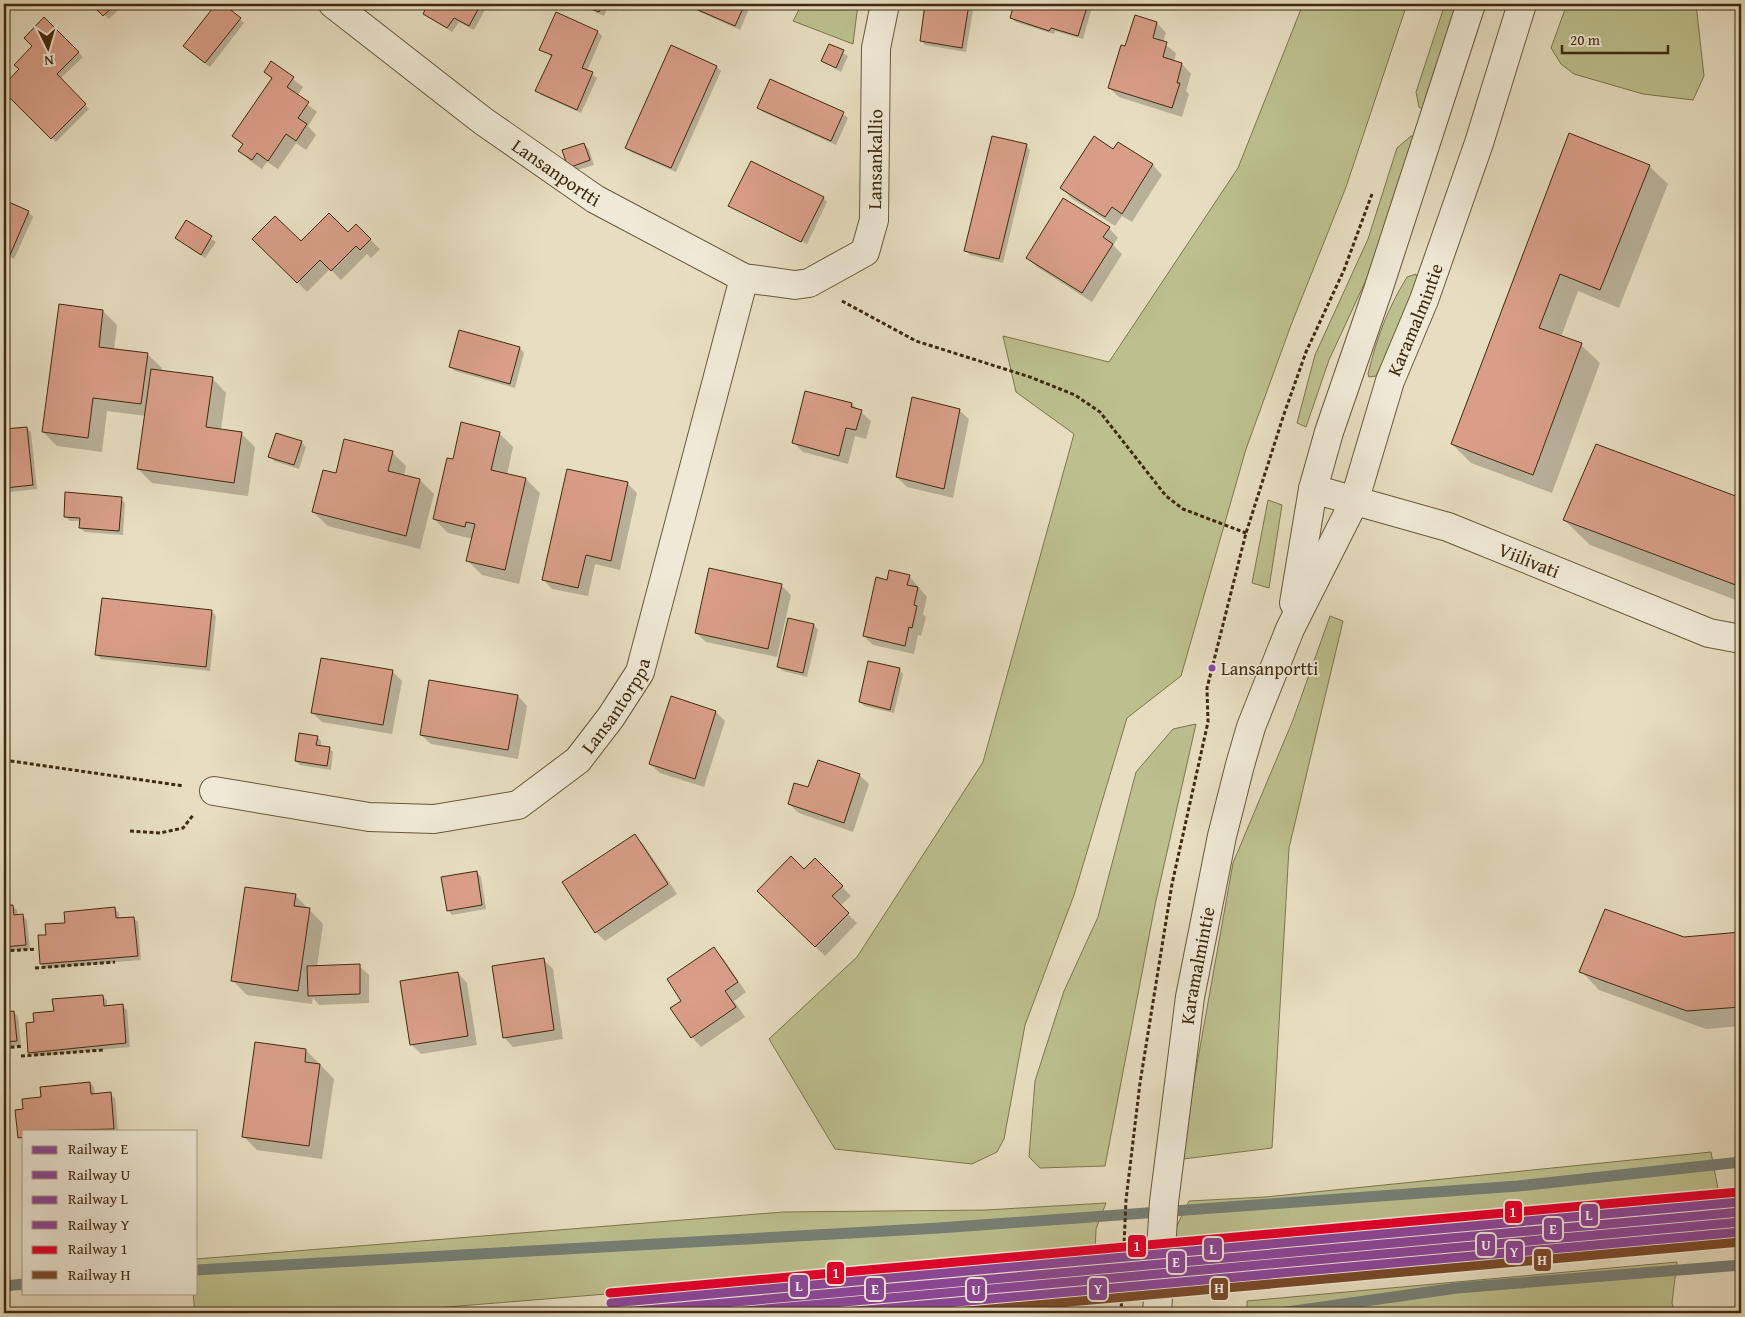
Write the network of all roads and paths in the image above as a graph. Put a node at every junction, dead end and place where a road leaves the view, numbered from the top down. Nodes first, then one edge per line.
1 (333, 4) edge
2 (885, 4) edge
3 (1471, 4) edge
4 (1522, 4) edge
5 (1375, 188) dead end
6 (744, 278) junction
7 (809, 283) junction
8 (1313, 489) junction
9 (1354, 502) junction
10 (1246, 533) junction
11 (1290, 629) junction
12 (1741, 639) edge
13 (4, 760) edge
14 (214, 791) junction
15 (130, 831) dead end
16 (36, 949) dead end
17 (4, 951) edge
18 (115, 962) dead end
19 (36, 968) dead end
20 (23, 1046) dead end
21 (4, 1048) edge
22 (104, 1050) dead end
23 (21, 1056) dead end
24 (1121, 1313) edge
25 (1157, 1313) edge

1 - 6 street, Lansanportti
2 - 7 street, Lansankallio
3 - 8 street, Karamalmintie
4 - 9 street, Karamalmintie
5 - 10 path
6 - 7 street, Lansanportti
6 - 14 street, Lansantorppa
7 - 10 path
8 - 9 street, Viilivati
8 - 11 street, Karamalmintie
9 - 11 street, Karamalmintie
9 - 12 street, Viilivati
10 - 24 path
11 - 25 street, Karamalmintie
13 - 14 path
14 - 15 path
16 - 17 path
18 - 19 path
20 - 21 path
22 - 23 path

